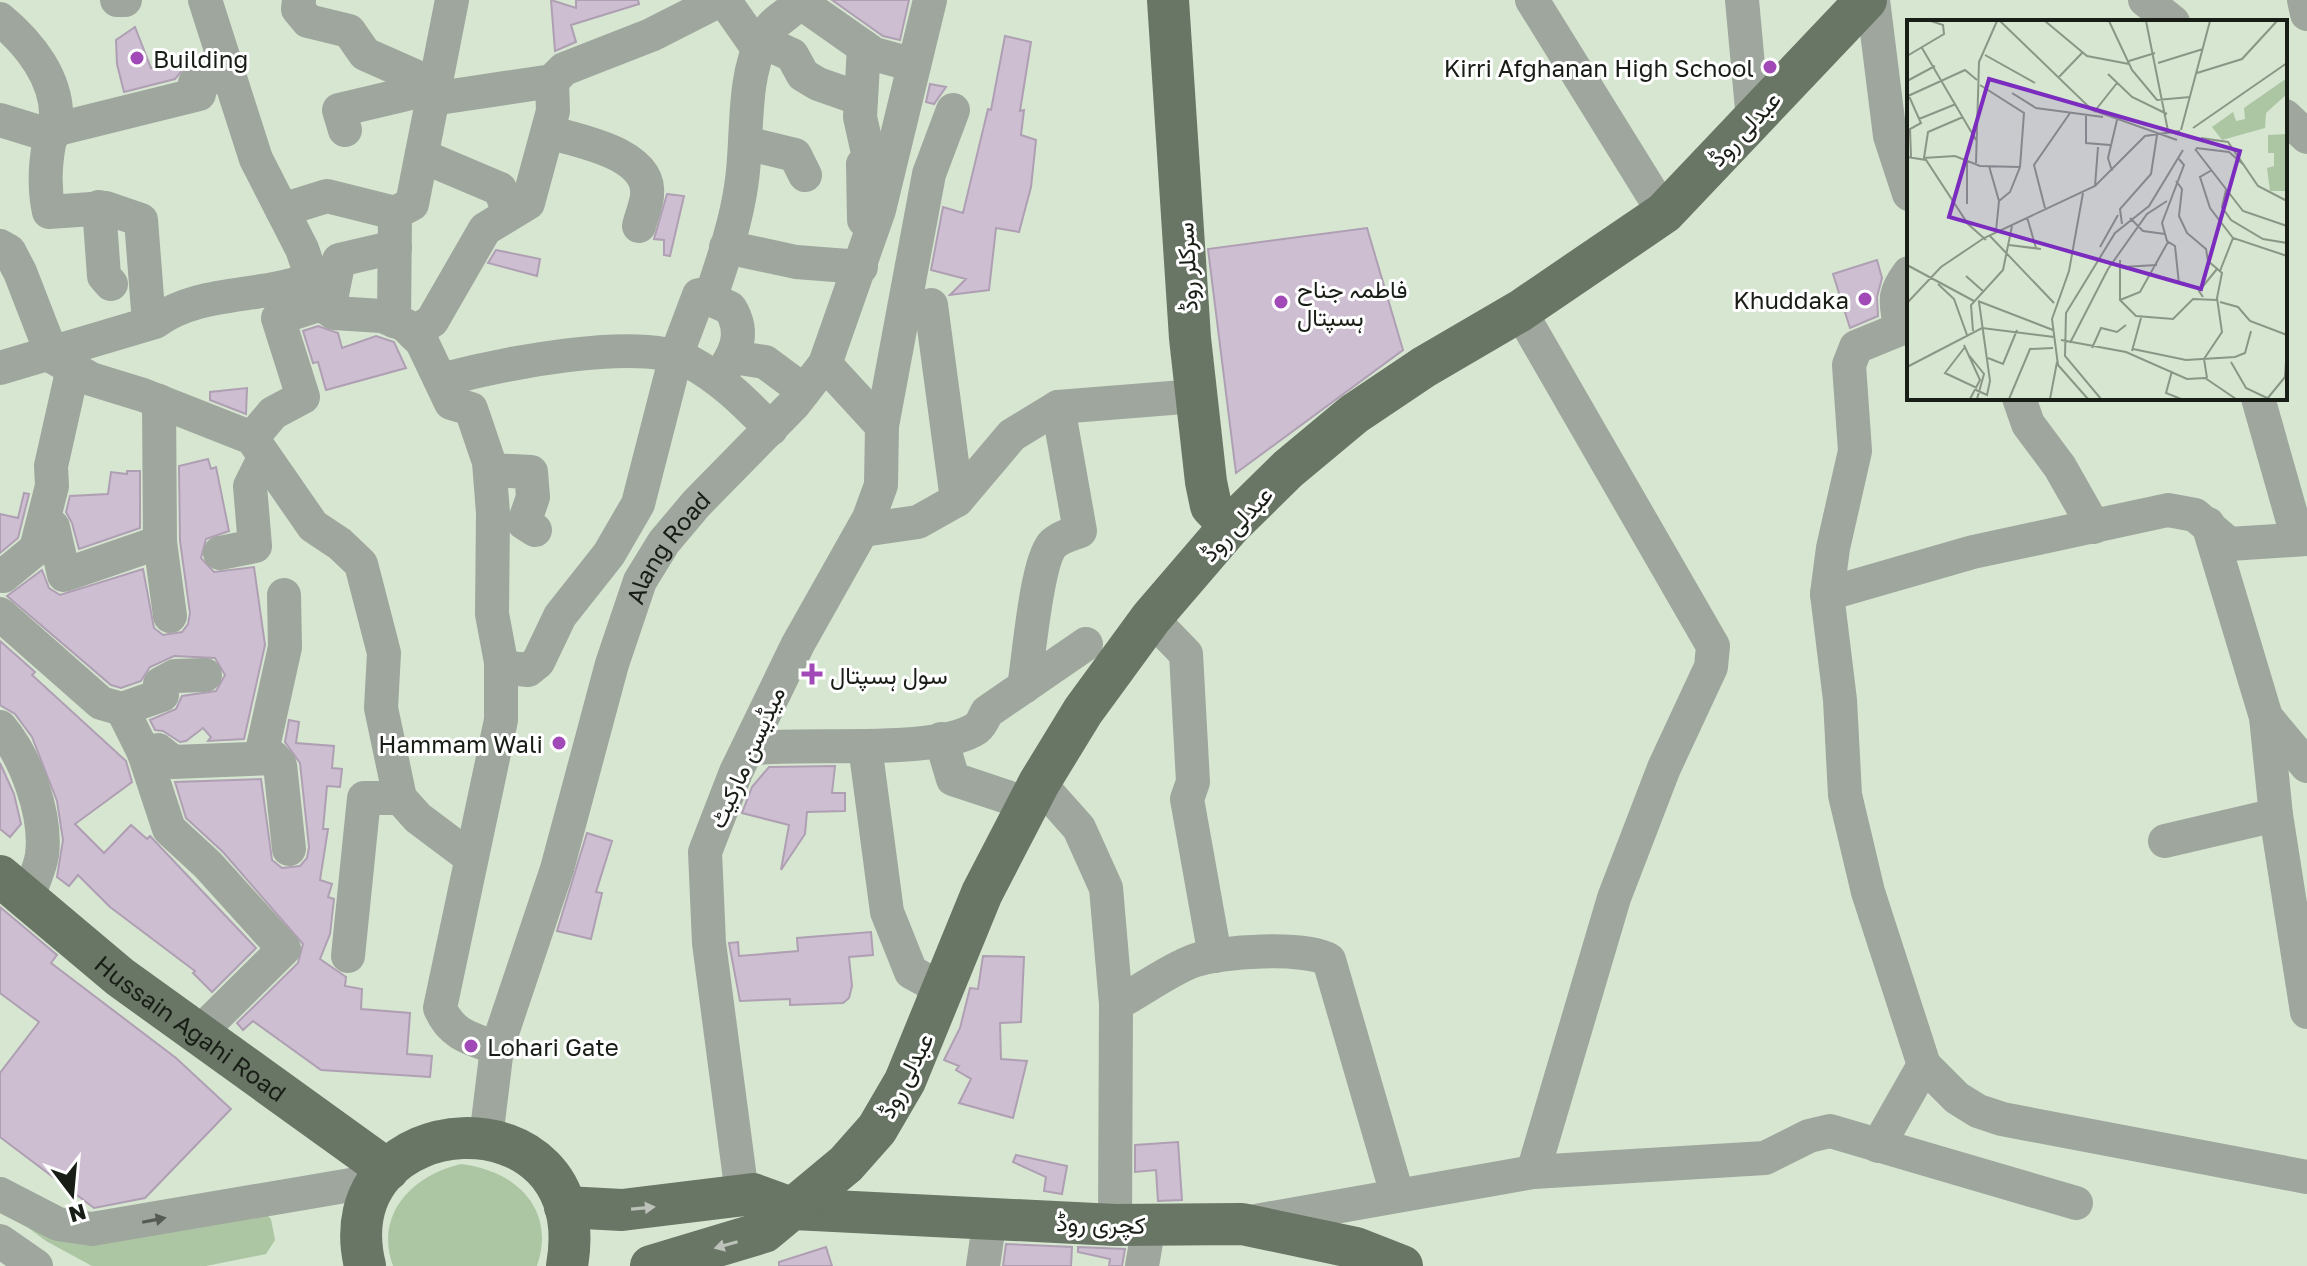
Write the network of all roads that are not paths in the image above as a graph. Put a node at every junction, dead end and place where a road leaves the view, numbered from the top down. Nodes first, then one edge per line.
1 (6, 0) edge
2 (117, 0) edge
3 (125, 0) edge
4 (205, 0) edge
5 (299, 0) edge
6 (452, 0) edge
7 (722, 0) edge
8 (930, 0) edge
9 (1168, 0) edge
10 (1532, 0) edge
11 (1742, 0) edge
12 (1866, 0) edge
13 (1873, 0) edge
14 (2145, 0) edge
15 (2304, 0) edge
16 (801, 1) edge
17 (2307, 14) edge
18 (0, 16) edge
19 (2170, 20) edge
20 (760, 45) junction
21 (864, 47) junction
22 (914, 65) junction
23 (227, 74) junction
24 (552, 81) junction
25 (431, 88) junction
26 (861, 99) junction
27 (953, 110) dead end
28 (2287, 118) edge
29 (0, 120) edge
30 (1753, 120) junction
31 (345, 130) dead end
32 (548, 132) junction
33 (53, 133) junction
34 (2307, 137) edge
35 (746, 143) junction
36 (422, 156) junction
37 (805, 175) dead end
38 (1907, 188) edge
39 (99, 207) junction
40 (282, 210) junction
41 (395, 213) junction
42 (509, 213) junction
43 (1664, 213) junction
44 (639, 226) dead end
45 (0, 246) edge
46 (395, 247) junction
47 (726, 247) junction
48 (863, 260) junction
49 (1907, 276) edge
50 (111, 284) dead end
51 (320, 298) junction
52 (710, 299) junction
53 (931, 305) dead end
54 (1520, 311) junction
55 (149, 323) junction
56 (403, 327) junction
57 (676, 356) junction
58 (62, 360) junction
59 (825, 364) junction
60 (0, 368) edge
61 (726, 368) junction
62 (441, 380) junction
63 (804, 391) junction
64 (1196, 396) junction
65 (2020, 400) edge
66 (2259, 400) edge
67 (159, 401) junction
68 (1058, 407) junction
69 (882, 426) junction
70 (771, 429) junction
71 (258, 448) junction
72 (490, 470) junction
73 (957, 500) junction
74 (43, 524) junction
75 (2208, 524) junction
76 (1230, 526) junction
77 (2094, 527) junction
78 (535, 530) dead end
79 (863, 530) junction
80 (2303, 539) edge
81 (160, 542) junction
82 (220, 553) dead end
83 (0, 573) edge
84 (579, 591) junction
85 (1827, 594) junction
86 (284, 595) dead end
87 (0, 614) edge
88 (170, 616) dead end
89 (1151, 618) junction
90 (626, 624) junction
91 (1086, 644) dead end
92 (501, 667) junction
93 (205, 675) dead end
94 (1024, 687) junction
95 (122, 709) junction
96 (2266, 717) junction
97 (0, 727) edge
98 (941, 739) junction
99 (865, 746) junction
100 (748, 749) junction
101 (144, 753) junction
102 (261, 756) junction
103 (2307, 766) edge
104 (1034, 794) junction
105 (400, 798) junction
106 (2276, 815) junction
107 (2165, 841) dead end
108 (289, 849) dead end
109 (470, 857) junction
110 (14, 886) edge
111 (348, 956) dead end
112 (1215, 956) junction
113 (1116, 1004) junction
114 (938, 1007) junction
115 (2307, 1012) edge
116 (197, 1035) junction
117 (497, 1048) junction
118 (1924, 1065) junction
119 (486, 1138) junction
120 (1878, 1146) junction
121 (1533, 1172) junction
122 (384, 1175) junction
123 (2307, 1177) edge
124 (0, 1194) edge
125 (742, 1194) junction
126 (1397, 1194) junction
127 (2076, 1203) dead end
128 (565, 1207) junction
129 (794, 1209) junction
130 (990, 1218) junction
131 (1242, 1224) junction
132 (1132, 1225) junction
133 (0, 1241) edge
134 (1334, 1255) edge
135 (659, 1265) edge
136 (36, 1266) edge
137 (365, 1266) edge
138 (567, 1266) edge
139 (983, 1266) edge
140 (1142, 1266) edge
141 (1402, 1266) edge

1 - 18 street
2 - 3 street
4 - 23 street
5 - 25 street
6 - 25 street
7 - 20 street
7 - 24 street
8 - 22 street, Alang Road
9 - 64 main road, سرکلر روڈ
10 - 43 street
11 - 30 street
12 - 30 main road, عبدلی روڈ
13 - 38 street
14 - 19 street
15 - 17 street
16 - 20 street
16 - 21 street
18 - 33 street
20 - 26 street
20 - 35 street
21 - 22 street
21 - 26 street
22 - 48 street, Alang Road
23 - 33 street
23 - 40 street
24 - 25 street
24 - 32 street
25 - 31 street
25 - 36 street
26 - 48 street
27 - 69 street, میڈیسن مارکیٹ
28 - 34 street
29 - 33 street
30 - 43 main road, عبدلی روڈ
32 - 42 street
32 - 44 street
33 - 39 street
35 - 37 street
35 - 47 street
36 - 41 street
36 - 42 street
39 - 50 street
39 - 55 street
40 - 41 street
40 - 51 street
41 - 46 street
42 - 56 street
43 - 54 main road, عبدلی روڈ
45 - 58 street
46 - 51 street
46 - 56 street
47 - 48 street
47 - 52 street
48 - 59 street, Alang Road
49 - 85 street
51 - 55 street
51 - 56 street
51 - 71 street
52 - 57 street
52 - 61 street
53 - 73 street
54 - 76 main road, عبدلی روڈ
54 - 121 street
55 - 58 street
56 - 62 street
57 - 61 street
57 - 62 street
57 - 84 street
58 - 60 street
58 - 67 street
58 - 74 street
59 - 63 street, Alang Road
59 - 69 street
61 - 63 street
61 - 70 street
62 - 72 street
63 - 70 street, Alang Road
64 - 68 street
64 - 76 main road, سرکلر روڈ
65 - 77 street
66 - 80 street
67 - 71 street
67 - 81 street
68 - 73 street
68 - 94 street
69 - 79 street, میڈیسن مارکیٹ
70 - 90 street, Alang Road
71 - 82 street
71 - 105 street
72 - 78 street
72 - 92 street
73 - 79 street
74 - 81 street
74 - 83 street
75 - 77 street
75 - 80 street
75 - 96 street
76 - 89 main road, عبدلی روڈ
77 - 85 street
79 - 100 street, میڈیسن مارکیٹ
81 - 88 street
84 - 90 street
84 - 92 street
85 - 118 street
86 - 102 street
87 - 95 street
89 - 104 main road, عبدلی روڈ
89 - 112 street
90 - 117 street, Alang Road
91 - 94 street
92 - 109 street
93 - 95 street
94 - 98 street
95 - 101 street
96 - 103 street
96 - 106 street
97 - 110 street
98 - 99 street
98 - 104 street
99 - 100 street
99 - 114 street
100 - 125 street, میڈیسن مارکیٹ
101 - 102 street
101 - 116 street
102 - 108 street
104 - 113 street
104 - 114 main road, عبدلی روڈ
105 - 109 street
105 - 111 street
106 - 107 street
106 - 115 street
109 - 117 street
110 - 116 main road, Hussain Agahi Road
112 - 113 street
112 - 126 street
113 - 132 street
114 - 129 main road, عبدلی روڈ
116 - 122 main road, Hussain Agahi Road
117 - 119 street, Alang Road
118 - 120 street
118 - 123 street
119 - 122 main road
119 - 128 main road
120 - 121 street
120 - 127 street
121 - 126 street
124 -> 122 street
122 - 137 main road
128 -> 125 main road
125 - 129 main road
126 - 131 street
128 - 138 main road
129 - 130 main road, کچری روڈ
129 -> 135 main road, عبدلی روڈ
130 - 132 main road, کچری روڈ
130 - 139 street
131 - 132 main road, کچری روڈ
131 - 134 main road, کچری روڈ
132 - 140 street
133 - 136 street
134 - 141 main road, کچری روڈ

